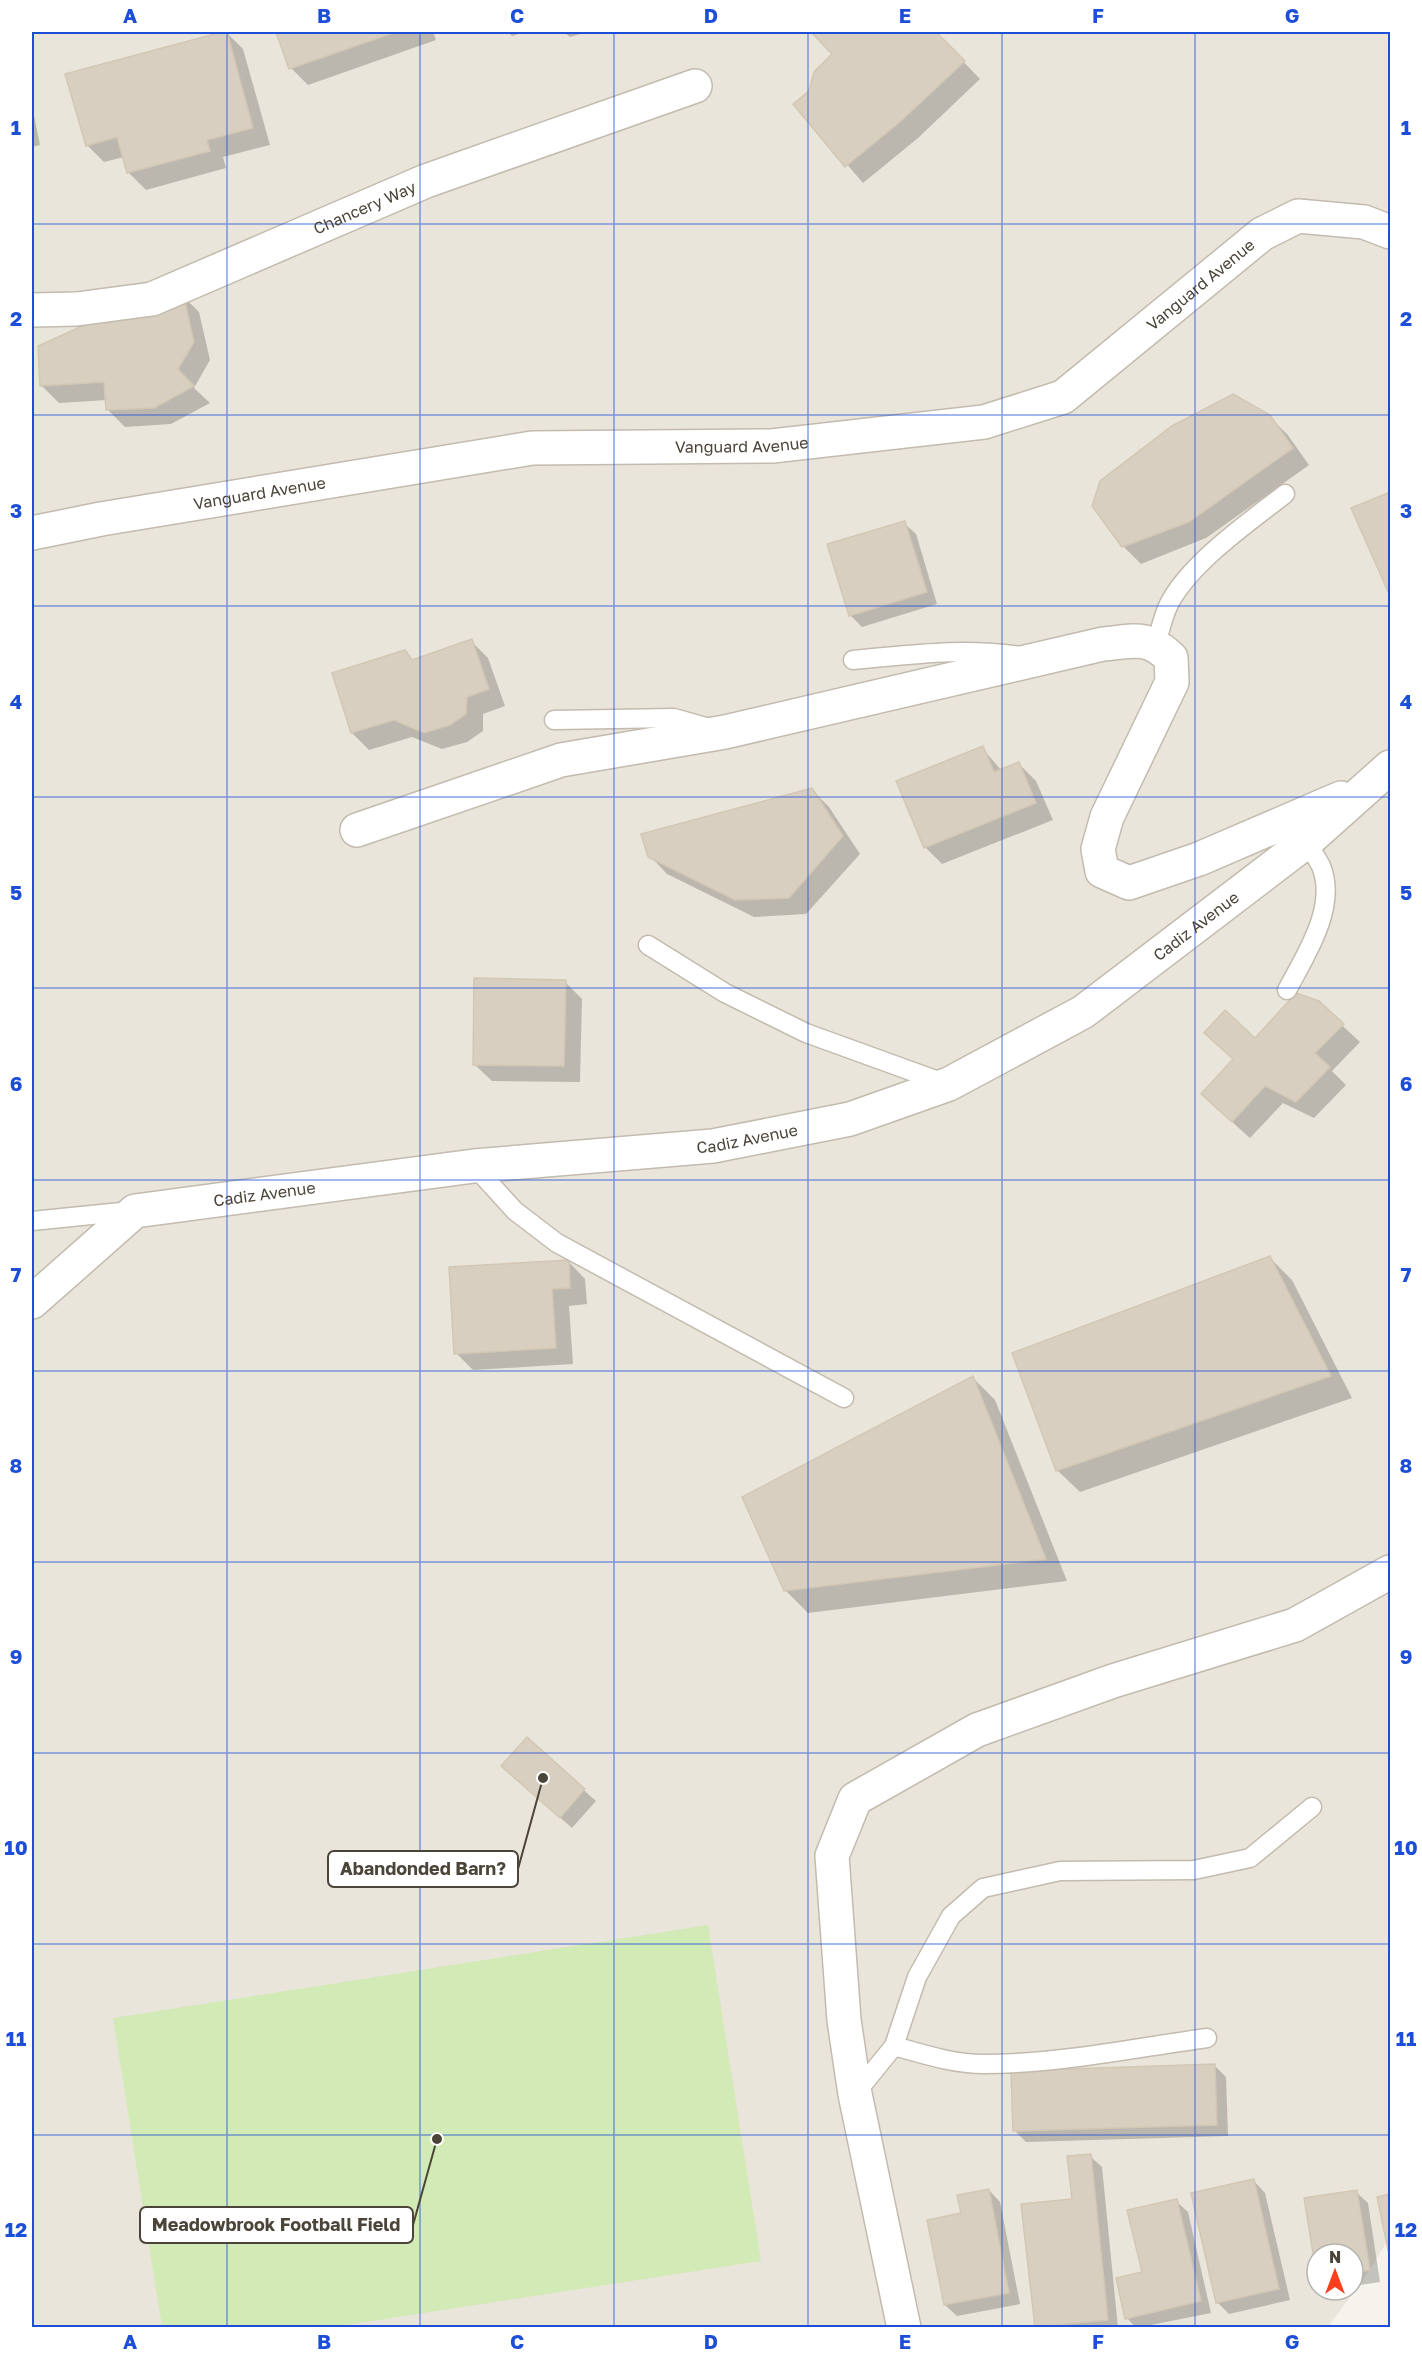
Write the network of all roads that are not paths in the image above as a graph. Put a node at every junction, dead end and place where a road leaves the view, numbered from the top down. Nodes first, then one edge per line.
1 (695, 86) dead end
2 (1390, 232) edge
3 (32, 310) edge
4 (1285, 494) dead end
5 (32, 533) edge
6 (1156, 644) junction
7 (1042, 659) junction
8 (854, 660) dead end
9 (554, 720) dead end
10 (725, 732) junction
11 (1390, 767) edge
12 (1365, 788) junction
13 (357, 830) dead end
14 (1306, 842) junction
15 (648, 945) dead end
16 (1287, 990) dead end
17 (949, 1084) junction
18 (474, 1166) junction
19 (135, 1211) junction
20 (32, 1221) edge
21 (32, 1302) edge
22 (844, 1398) dead end
23 (1390, 1572) edge
24 (1312, 1807) dead end
25 (1207, 2038) dead end
26 (894, 2046) junction
27 (855, 2094) junction
28 (904, 2328) edge

1 - 3 street, Chancery Way
2 - 5 street, Vanguard Avenue
4 - 6 lane
6 - 7 street
6 - 12 street
7 - 8 lane
7 - 10 street
9 - 10 lane
10 - 13 street
11 - 12 street, Cadiz Avenue
12 - 14 street, Cadiz Avenue
14 - 16 lane
14 - 17 street, Cadiz Avenue
15 - 17 lane
17 - 18 street, Cadiz Avenue
18 - 19 street, Cadiz Avenue
18 - 22 lane
19 - 20 lane
19 - 21 street
23 - 27 street
24 - 26 lane
25 - 26 lane
26 - 27 lane
27 - 28 street

